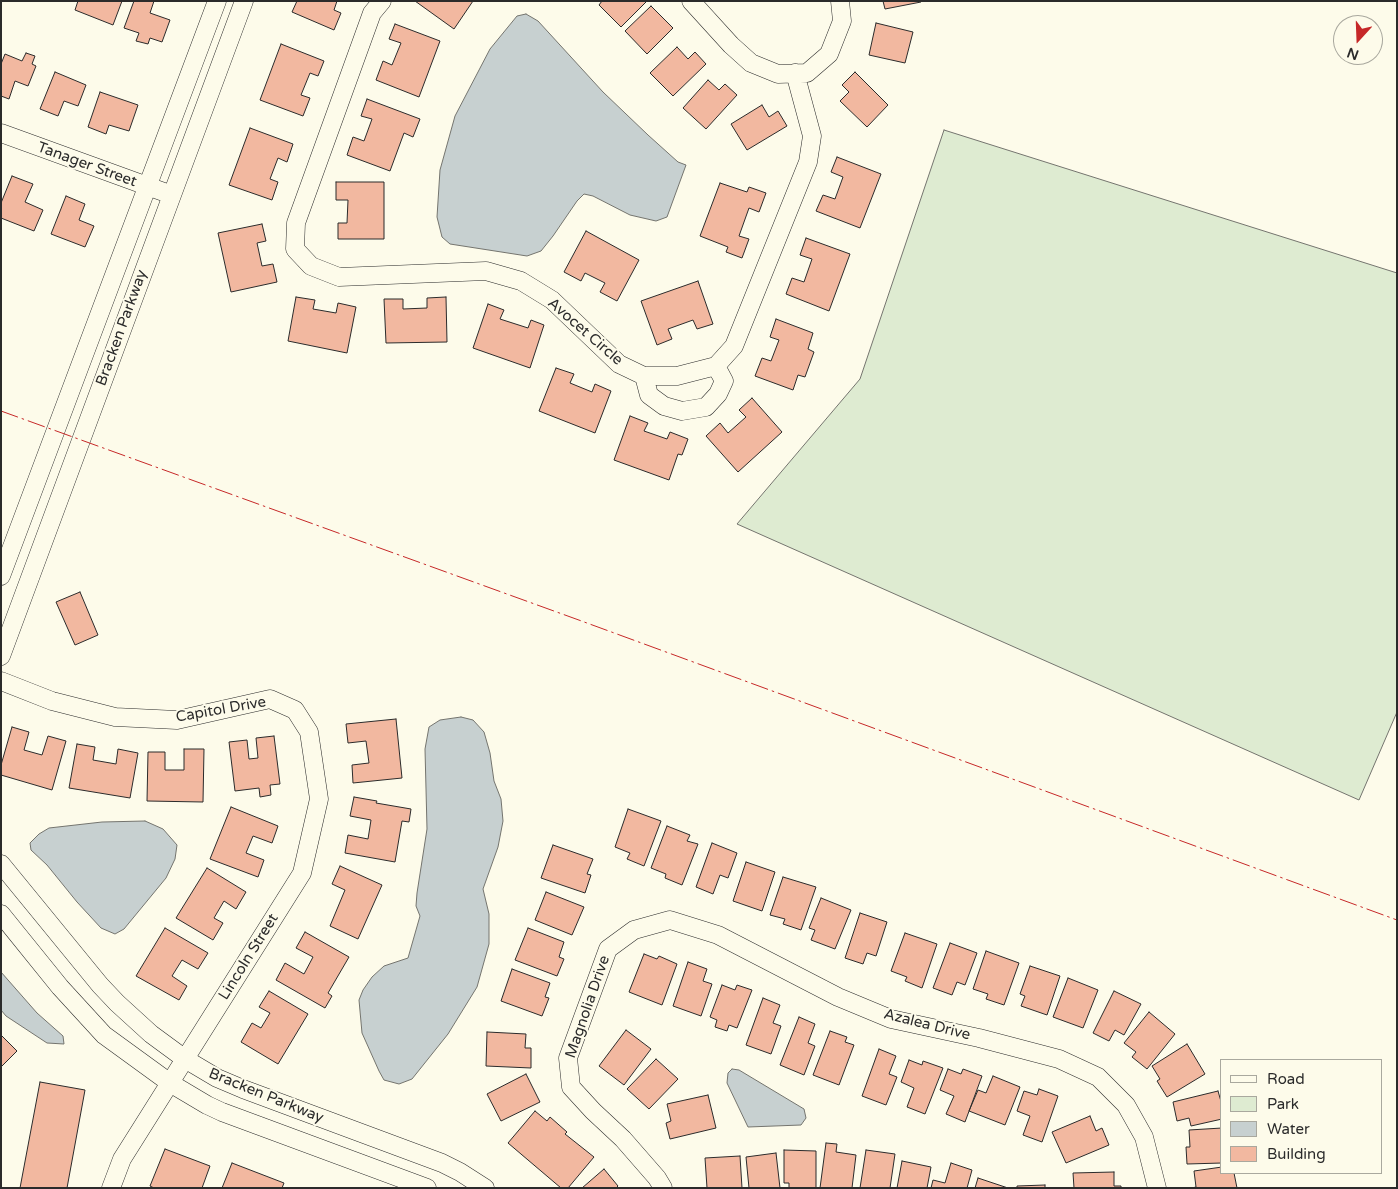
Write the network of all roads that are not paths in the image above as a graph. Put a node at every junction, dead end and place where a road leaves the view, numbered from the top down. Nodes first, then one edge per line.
1 (217, 1) edge
2 (244, 1) edge
3 (382, 1) edge
4 (691, 1) edge
5 (840, 1) edge
6 (796, 73) junction
7 (1, 133) edge
8 (146, 186) junction
9 (172, 195) junction
10 (96, 320) junction
11 (122, 329) junction
12 (716, 366) junction
13 (644, 376) junction
14 (1, 576) edge
15 (1, 656) edge
16 (1, 681) edge
17 (294, 710) joint
18 (4, 874) edge
19 (1, 914) edge
20 (670, 920) joint
21 (185, 1059) junction
22 (170, 1083) junction
23 (111, 1188) edge
24 (427, 1188) edge
25 (485, 1188) edge
26 (663, 1188) edge
27 (1157, 1188) edge

1 - 8 street, Bracken Parkway
2 - 9 street, Bracken Parkway
3 - 13 street, Avocet Circle
4 - 6 street
5 - 6 street
6 - 12 street
7 - 8 street, Tanager Street
8 - 9 street, Tanager Street
8 - 10 street, Bracken Parkway
9 - 11 street, Bracken Parkway
10 - 11 street
10 - 14 street, Bracken Parkway
11 - 15 street, Bracken Parkway
12 - 13 street, Avocet Circle
12 - 13 street
16 - 17 street, Capitol Drive
17 - 21 street, Lincoln Street
18 - 21 street, Bracken Parkway
19 - 22 street, Bracken Parkway
20 - 26 street, Magnolia Drive
20 - 27 street, Azalea Drive
21 - 22 street, Lincoln Street
21 - 25 street, Bracken Parkway
22 - 23 street, Lincoln Street
22 - 24 street, Bracken Parkway

